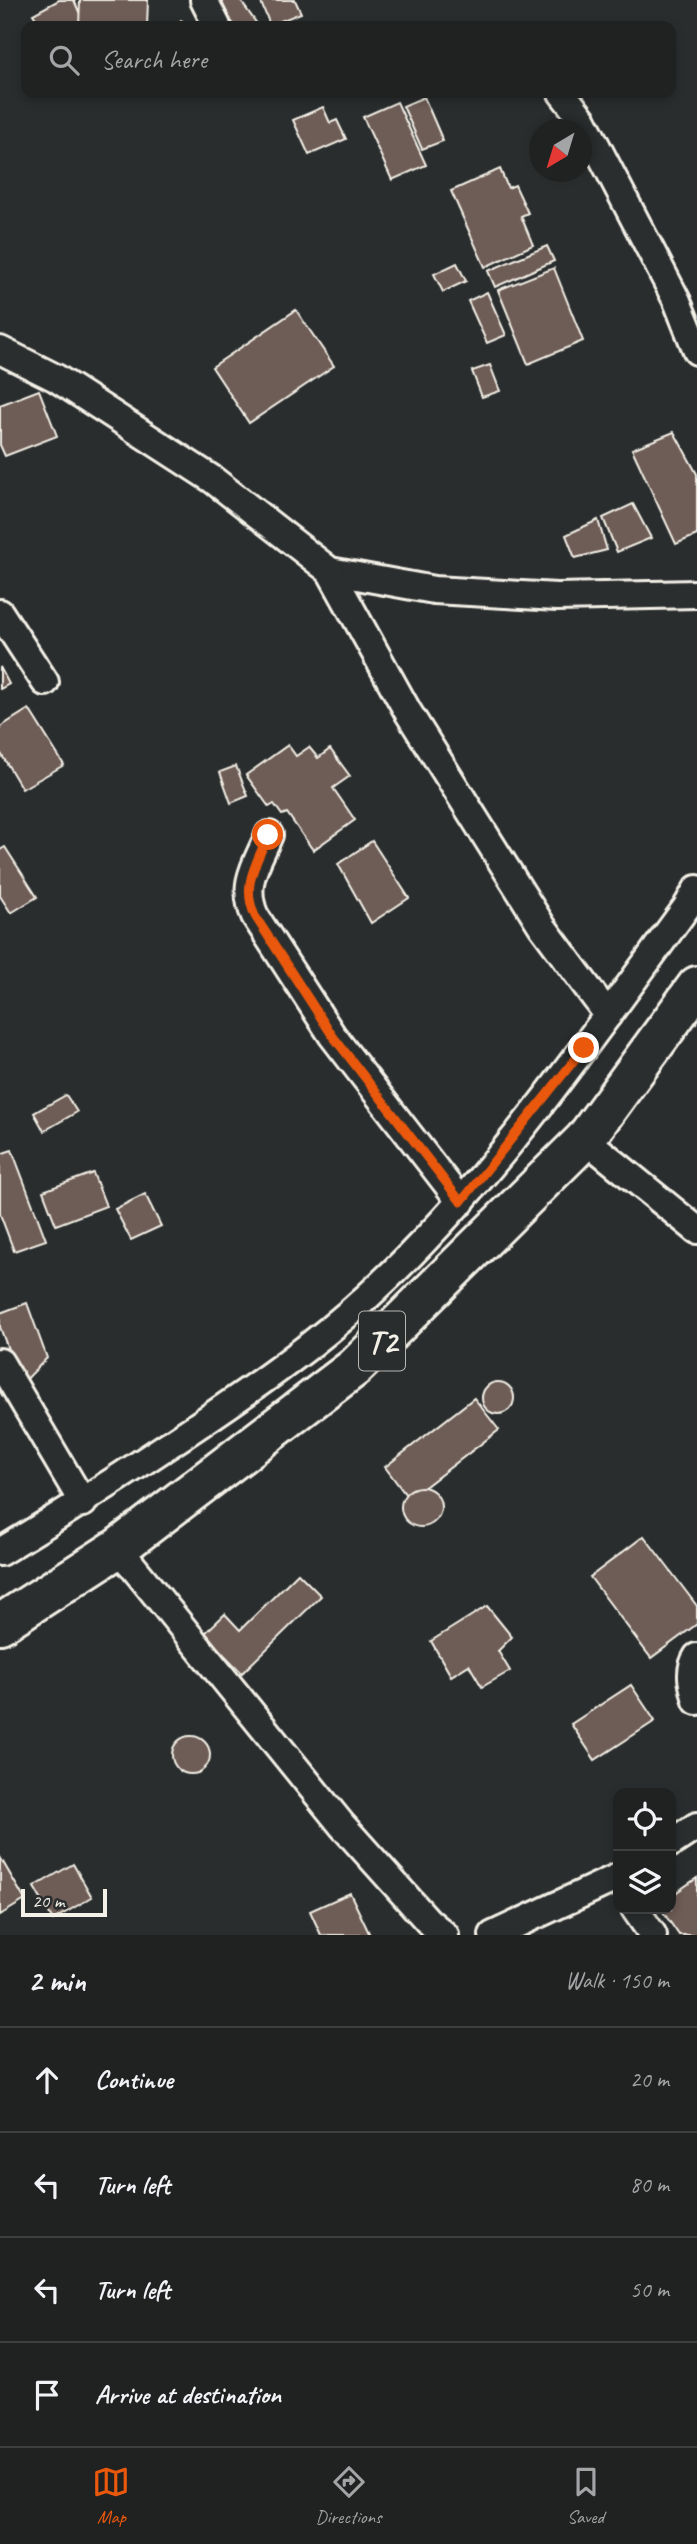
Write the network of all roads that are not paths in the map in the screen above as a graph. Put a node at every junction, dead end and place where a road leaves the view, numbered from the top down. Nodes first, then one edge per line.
1 (204, 0) edge
2 (214, 21) edge
3 (566, 98) edge
4 (0, 350) edge
5 (697, 351) edge
6 (330, 571) junction
7 (697, 594) edge
8 (0, 613) edge
9 (45, 682) dead end
10 (268, 835) dead end
11 (697, 889) edge
12 (697, 986) edge
13 (608, 1015) junction
14 (585, 1139) junction
15 (461, 1202) junction
16 (697, 1230) edge
17 (0, 1362) edge
18 (83, 1503) junction
19 (118, 1548) junction
20 (0, 1552) edge
21 (0, 1624) edge
22 (697, 1657) edge
23 (697, 1701) edge
24 (697, 1826) edge
25 (676, 1840) edge
26 (613, 1882) edge
27 (638, 1914) edge
28 (445, 1935) edge
29 (493, 1935) edge
30 (653, 1935) edge

1 - 2 street
3 - 5 street
4 - 6 street
6 - 7 street
6 - 13 street
8 - 9 street
10 - 15 street
11 - 13 street
12 - 14 highway, T2
13 - 15 street
14 - 16 street
14 - 19 highway, T2
15 - 18 street
17 - 18 street
18 - 20 street
19 - 21 highway, T2
19 - 28 street
22 - 23 street
24 - 25 street
26 - 29 street
27 - 30 street

